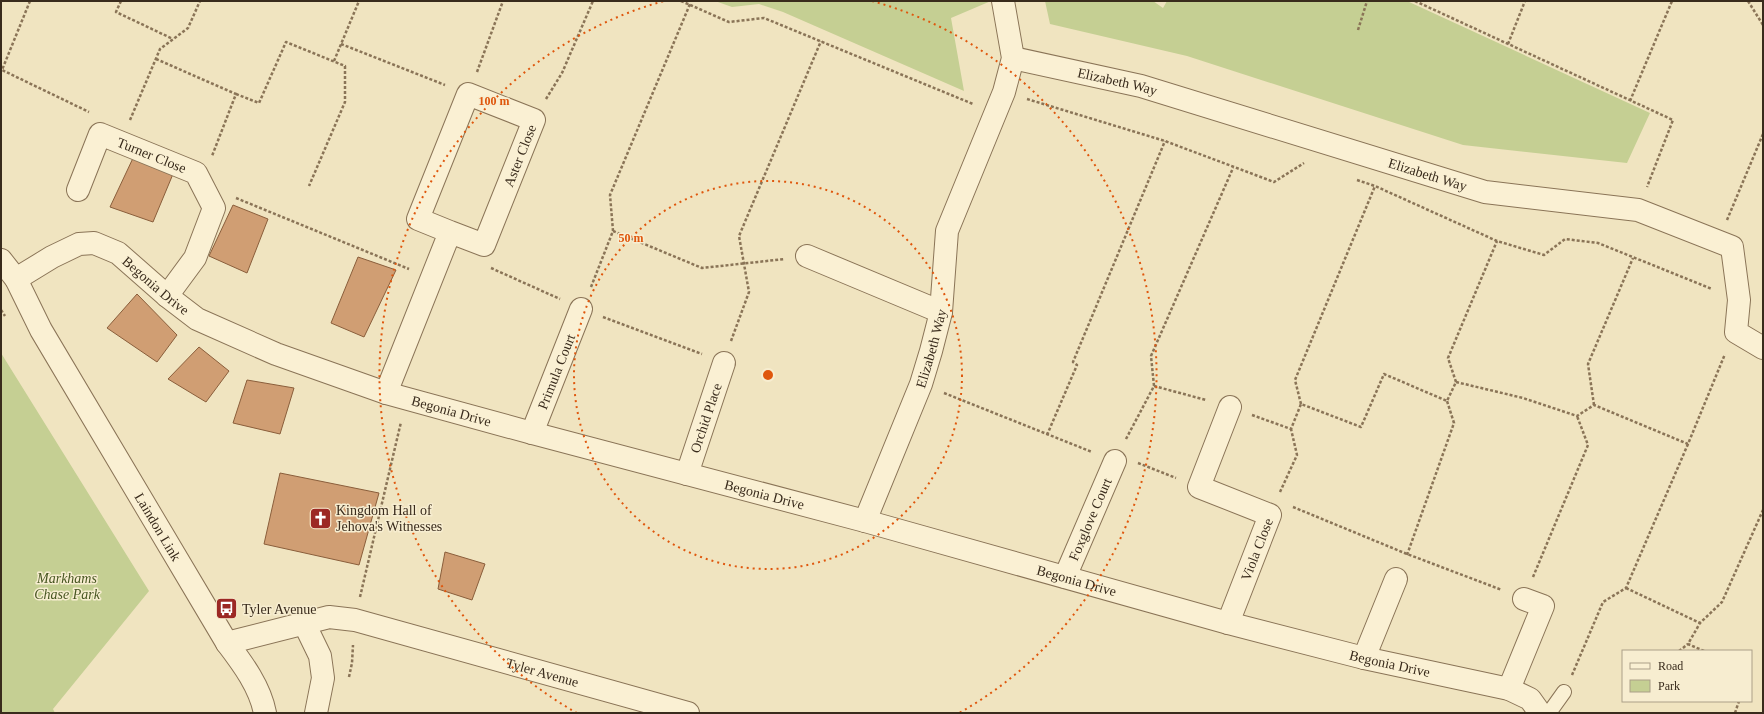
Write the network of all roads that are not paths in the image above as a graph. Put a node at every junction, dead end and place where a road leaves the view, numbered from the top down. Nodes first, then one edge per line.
1 (1003, 1) edge
2 (1013, 58) junction
3 (78, 190) dead end
4 (450, 232) junction
5 (807, 256) road end
6 (1, 260) edge
7 (16, 279) junction
8 (167, 296) junction
9 (581, 309) road end
10 (942, 312) junction
11 (1763, 348) edge
12 (724, 363) road end
13 (386, 393) junction
14 (1230, 407) road end
15 (532, 433) junction
16 (1116, 458) road end
17 (687, 474) junction
18 (865, 521) junction
19 (1065, 577) junction
20 (1396, 579) road end
21 (1524, 599) road end
22 (304, 623) junction
23 (1228, 623) junction
24 (227, 643) junction
25 (1364, 658) junction
26 (1509, 689) junction
27 (1564, 692) road end
28 (266, 713) edge
29 (316, 713) edge
30 (688, 713) edge
31 (1540, 713) edge
32 (1549, 713) edge

1 - 2 street, Elizabeth Way
2 - 10 street, Elizabeth Way
2 - 11 street, Elizabeth Way
3 - 8 street, Turner Close
4 - 4 street, Aster Close
4 - 13 street
5 - 10 street
6 - 7 street, Laindon Link
7 - 8 street, Begonia Drive
7 - 24 street, Laindon Link
8 - 13 street, Begonia Drive
9 - 15 street, Primula Court
10 - 18 street, Elizabeth Way
12 - 17 street, Orchid Place
13 - 15 street, Begonia Drive
14 - 23 street, Viola Close
15 - 17 street, Begonia Drive
16 - 19 street, Foxglove Court
17 - 18 street, Begonia Drive
18 - 19 street, Begonia Drive
19 - 23 street, Begonia Drive
20 - 25 street
21 - 26 street
22 - 24 street
22 - 29 street
22 - 30 street, Tyler Avenue
23 - 25 street, Begonia Drive
24 - 28 street, Laindon Link
25 - 26 street, Begonia Drive
26 - 31 street, Begonia Drive
27 - 32 lane

